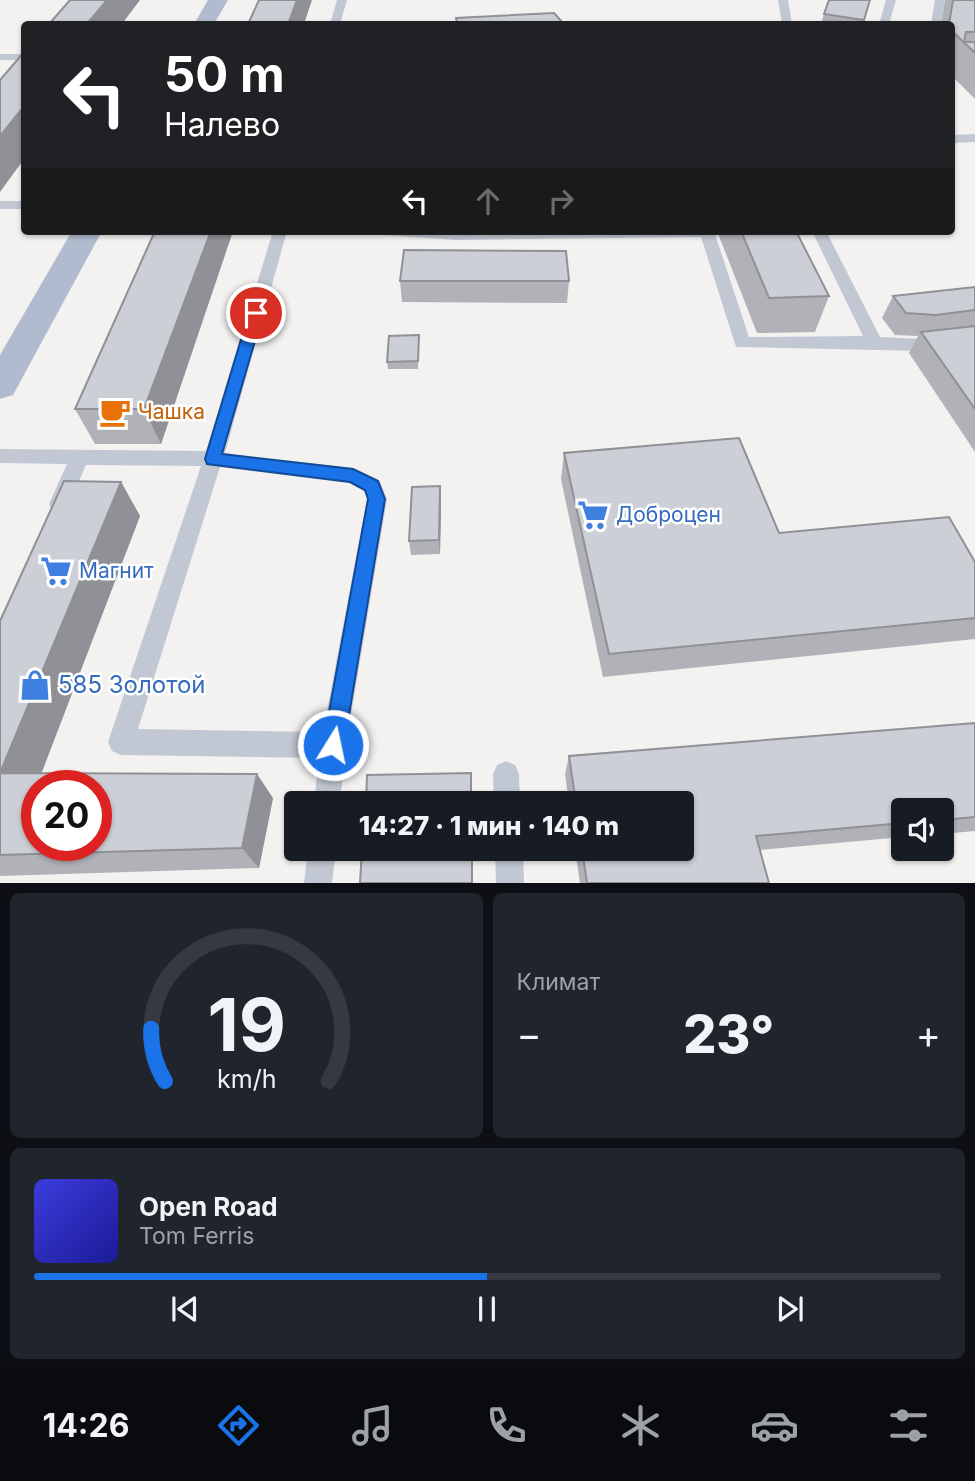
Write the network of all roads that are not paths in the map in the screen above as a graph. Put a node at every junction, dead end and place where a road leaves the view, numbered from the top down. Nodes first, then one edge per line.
1 (218, 0) edge
2 (342, 0) edge
3 (783, 0) edge
4 (891, 0) edge
5 (940, 0) edge
6 (206, 21) edge
7 (336, 21) edge
8 (786, 21) edge
9 (885, 21) edge
10 (936, 21) edge
11 (0, 57) edge
12 (21, 57) edge
13 (975, 138) edge
14 (955, 139) edge
15 (0, 205) edge
16 (21, 205) edge
17 (85, 235) edge
18 (279, 235) edge
19 (442, 235) edge
20 (506, 235) edge
21 (708, 235) edge
22 (821, 235) edge
23 (975, 338) edge
24 (874, 342) junction
25 (0, 386) edge
26 (0, 456) edge
27 (80, 457) junction
28 (213, 459) junction
29 (53, 519) edge
30 (333, 745) junction
31 (506, 774) dead end
32 (328, 791) edge
33 (507, 791) edge
34 (321, 861) edge
35 (509, 861) edge
36 (318, 883) edge
37 (510, 883) edge

1 - 6 main road
2 - 7 lane
3 - 8 lane
4 - 9 lane
5 - 10 lane
11 - 12 lane
13 - 14 lane
15 - 16 lane
17 - 25 main road
18 - 28 lane
19 - 20 lane
21 - 24 lane
22 - 24 lane
23 - 24 lane
26 - 27 lane
27 - 28 lane
27 - 29 lane
28 - 30 lane
28 - 30 lane
30 - 32 lane
31 - 33 lane
34 - 36 lane
35 - 37 lane

